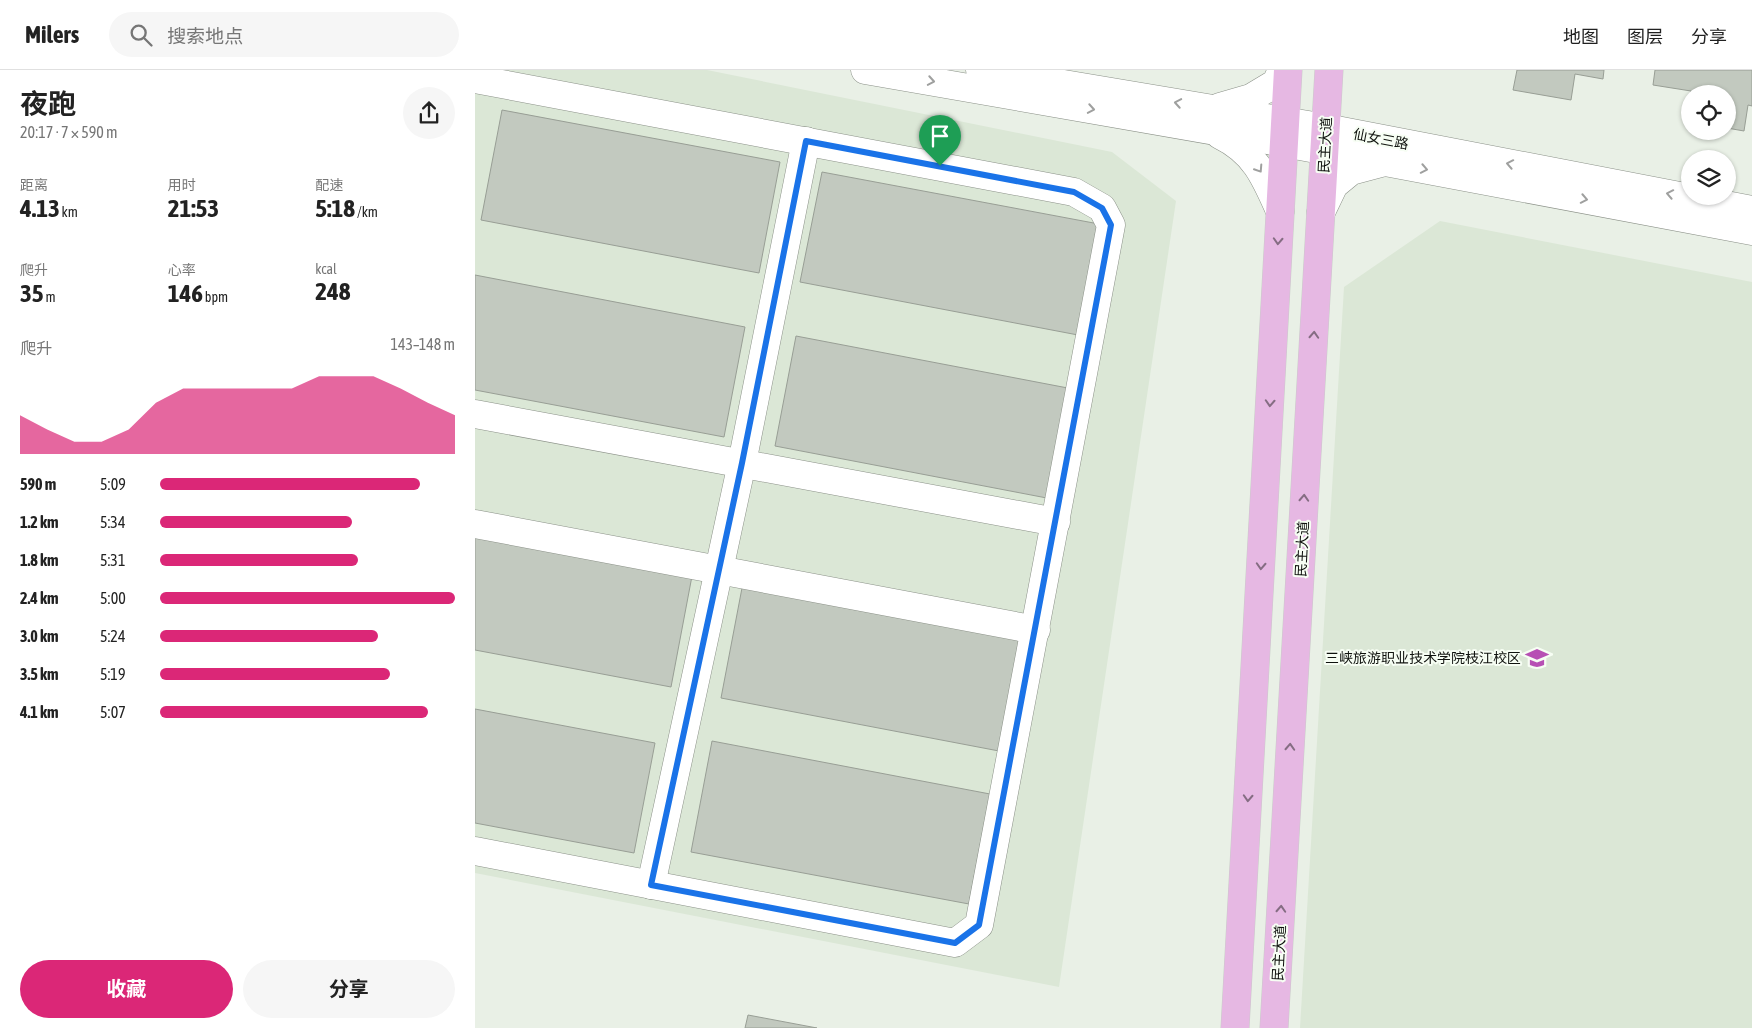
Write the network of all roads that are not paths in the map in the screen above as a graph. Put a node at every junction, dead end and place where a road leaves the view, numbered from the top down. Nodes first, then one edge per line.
1 (865, 70) edge
2 (980, 70) edge
3 (1282, 70) edge
4 (1288, 70) edge
5 (1328, 75) edge
6 (475, 79) edge
7 (1209, 119) junction
8 (1284, 132) junction
9 (1358, 134) junction
10 (1325, 139) junction
11 (806, 141) junction
12 (1385, 162) junction
13 (1752, 210) edge
14 (1280, 211) junction
15 (1321, 212) junction
16 (1752, 231) edge
17 (475, 414) edge
18 (742, 463) junction
19 (1056, 522) junction
20 (475, 524) edge
21 (719, 570) junction
22 (1036, 630) junction
23 (475, 851) edge
24 (651, 885) junction
25 (1235, 1028) edge
26 (1274, 1028) edge

1 -> 7 street
7 -> 2 street, 仙女三路
3 - 7 street
4 - 8 main road
5 - 9 street
5 - 10 main road, 民主大道
6 - 11 street
7 - 8 street, 仙女三路
7 -> 14 street
8 - 10 street, 仙女三路
8 - 14 main road
9 - 10 street, 仙女三路
13 -> 9 street, 仙女三路
10 - 12 street, 仙女三路
10 - 15 main road, 民主大道
11 - 18 street
11 - 19 street
12 - 15 street
12 -> 16 street, 仙女三路
14 -> 25 main road
26 -> 15 main road, 民主大道
17 - 18 street
18 - 19 street
18 - 21 street
19 - 22 street
20 - 21 street
21 - 22 street
21 - 24 street
22 - 24 street
23 - 24 street

